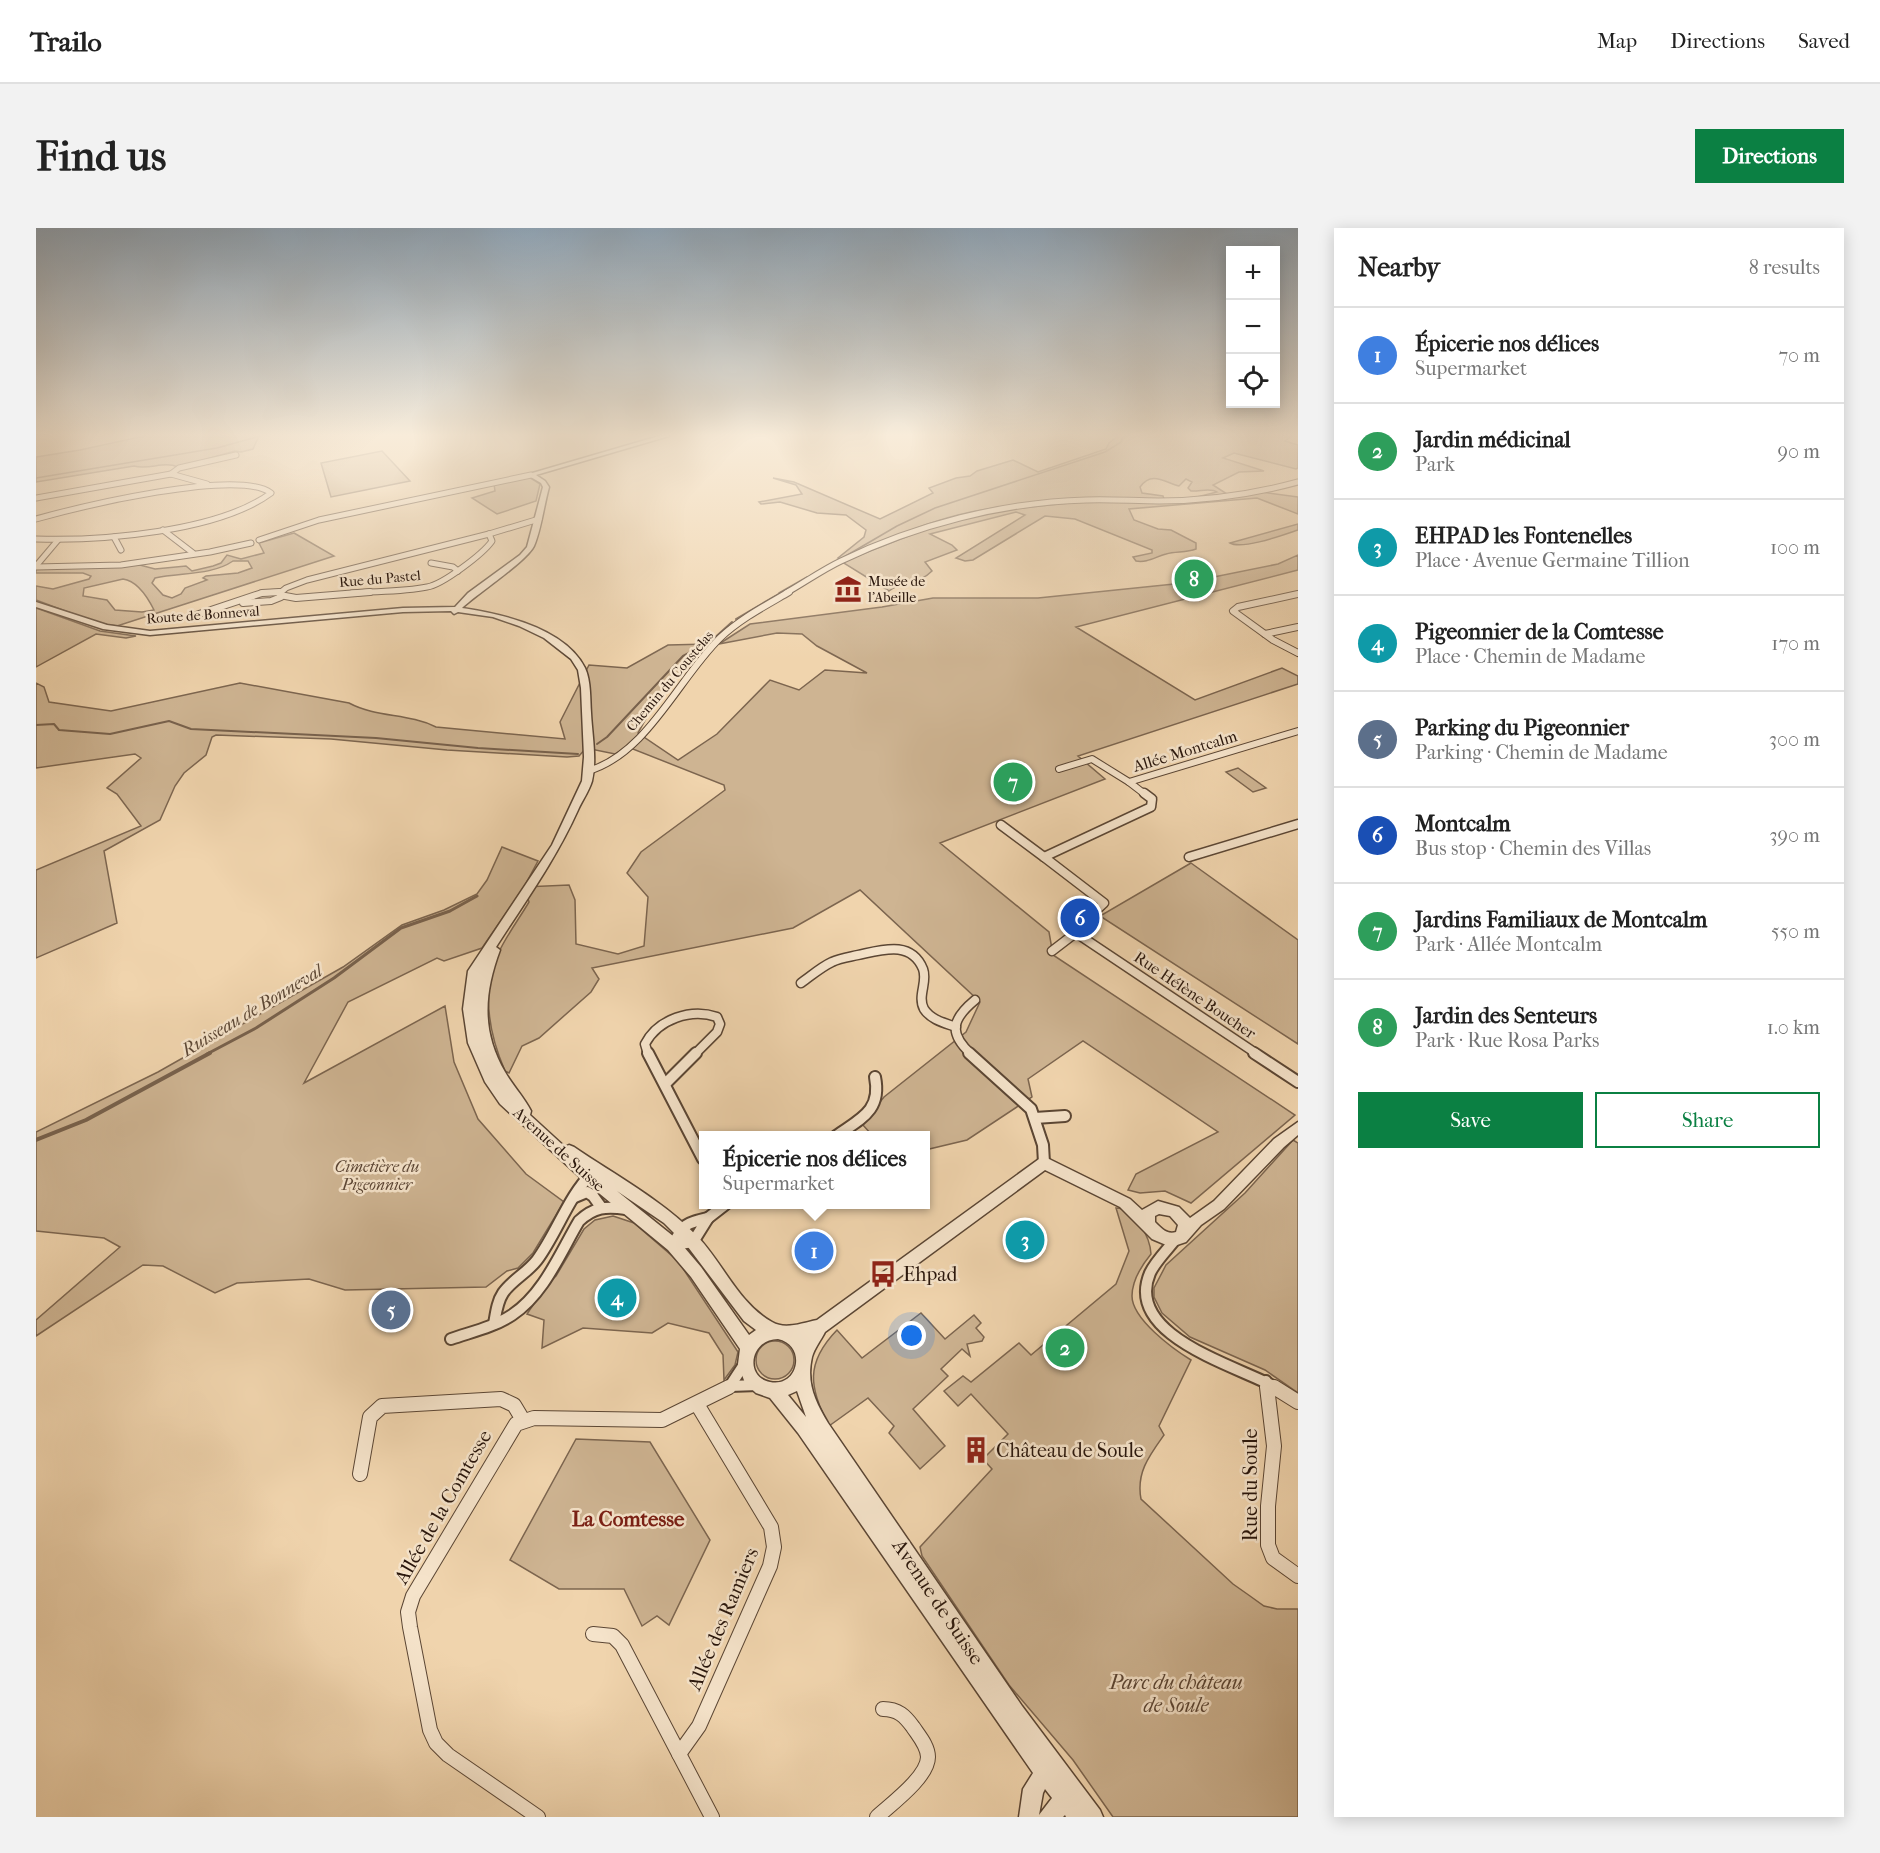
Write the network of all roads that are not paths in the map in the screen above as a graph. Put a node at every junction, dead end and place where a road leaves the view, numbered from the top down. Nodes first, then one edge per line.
1 (67, 510) edge
2 (238, 510) edge
3 (365, 510) edge
4 (540, 510) edge
5 (992, 510) edge
6 (36, 519) edge
7 (319, 520) junction
8 (538, 521) junction
9 (326, 528) dead end
10 (163, 530) junction
11 (489, 533) junction
12 (114, 537) junction
13 (36, 539) edge
14 (58, 540) junction
15 (121, 549) dead end
16 (193, 553) junction
17 (431, 563) dead end
18 (36, 567) edge
19 (458, 571) junction
20 (280, 594) junction
21 (1298, 594) edge
22 (36, 604) edge
23 (454, 610) junction
24 (193, 616) dead end
25 (1298, 627) edge
26 (1264, 634) junction
27 (1298, 653) edge
28 (1298, 731) edge
29 (1059, 769) dead end
30 (588, 771) junction
31 (1129, 782) junction
32 (1298, 824) edge
33 (1001, 825) dead end
34 (1044, 857) junction
35 (1189, 857) dead end
36 (1076, 933) junction
37 (1052, 951) dead end
38 (801, 983) dead end
39 (975, 1000) dead end
40 (956, 1027) junction
41 (875, 1077) dead end
42 (1298, 1082) edge
43 (664, 1083) junction
44 (1065, 1116) dead end
45 (1035, 1118) junction
46 (1298, 1127) edge
47 (842, 1131) edge
48 (699, 1151) edge
49 (1044, 1163) junction
50 (592, 1173) junction
51 (575, 1197) junction
52 (1125, 1203) junction
53 (601, 1207) junction
54 (1154, 1208) junction
55 (718, 1209) edge
56 (631, 1210) junction
57 (1174, 1211) junction
58 (1203, 1216) junction
59 (708, 1218) junction
60 (1148, 1224) junction
61 (680, 1230) junction
62 (1180, 1236) junction
63 (693, 1242) junction
64 (673, 1245) junction
65 (494, 1324) junction
66 (820, 1326) junction
67 (779, 1333) junction
68 (451, 1339) dead end
69 (747, 1355) junction
70 (804, 1357) junction
71 (801, 1377) junction
72 (1266, 1381) junction
73 (730, 1386) junction
74 (768, 1388) junction
75 (1298, 1402) edge
76 (698, 1404) junction
77 (523, 1420) junction
78 (360, 1474) dead end
79 (1298, 1576) edge
80 (593, 1634) dead end
81 (883, 1709) dead end
82 (679, 1754) junction
83 (1053, 1775) junction
84 (1065, 1800) junction
85 (538, 1817) edge
86 (712, 1817) edge
87 (877, 1817) edge
88 (1029, 1817) edge
89 (1049, 1817) edge
90 (1079, 1817) edge
91 (1093, 1817) edge

1 - 6 street
2 - 10 street
3 - 7 street
4 - 8 street
5 - 30 street, Chemin du Coustelas
7 - 9 street
7 - 16 street
8 - 11 street, Rue du Pastel
8 - 23 street
10 - 12 street
10 - 16 street
11 - 19 street, Rue du Pastel
11 - 20 street, Rue du Pastel
12 - 14 street
12 - 15 street
13 - 14 street
14 - 18 street
16 - 18 street
17 - 19 street
19 - 20 street, Rue du Pastel
20 - 24 street, Rue du Pastel
21 - 26 street
22 - 23 street, Route de Bonneval
23 - 30 street, Route de Bonneval
25 - 26 street
26 - 27 street
28 - 31 street, Allée Montcalm
29 - 31 street
30 - 50 street, Avenue de Suisse
31 - 34 street, Allée Montcalm
32 - 35 street
33 - 34 street
34 - 36 street
36 - 37 street
36 - 42 street, Rue Hélène Boucher
38 - 40 street
39 - 40 street
40 - 45 street
41 - 47 street
43 - 43 street
43 - 48 street
44 - 45 street
45 - 49 street
46 - 58 street
49 - 52 street
49 - 66 street
50 - 51 street
50 - 56 street, Avenue de Suisse
50 - 61 street, Avenue de Suisse
51 - 53 street
51 - 65 street
52 - 54 street
52 - 60 street
53 - 56 street
53 - 65 street
54 - 57 street
54 - 60 street
55 - 59 street
56 - 64 street, Avenue de Suisse
57 - 58 street
57 - 62 street
58 - 62 street
59 - 61 street
59 - 63 street
60 - 62 street
61 - 63 street, Avenue de Suisse
61 - 64 street
62 - 72 street
63 - 64 street
63 - 67 street, Avenue de Suisse
64 - 69 street, Avenue de Suisse
65 - 68 street
66 - 67 street
66 - 70 street
67 - 69 street
67 - 70 street
69 - 73 street
69 - 74 street
70 - 71 street
71 - 74 street
71 - 83 street, Avenue de Suisse
72 - 75 street
72 - 79 street, Rue du Soule
73 - 74 street
73 - 76 street
74 - 83 street, Avenue de Suisse
76 - 77 street
76 - 82 street, Allée des Ramiers
77 - 78 street
77 - 85 street, Allée de la Comtesse
80 - 82 street
81 - 87 street
82 - 86 street
83 - 84 street, Avenue de Suisse
83 - 88 street
83 - 91 street, Avenue de Suisse
84 - 89 street
84 - 90 street, Avenue de Suisse

